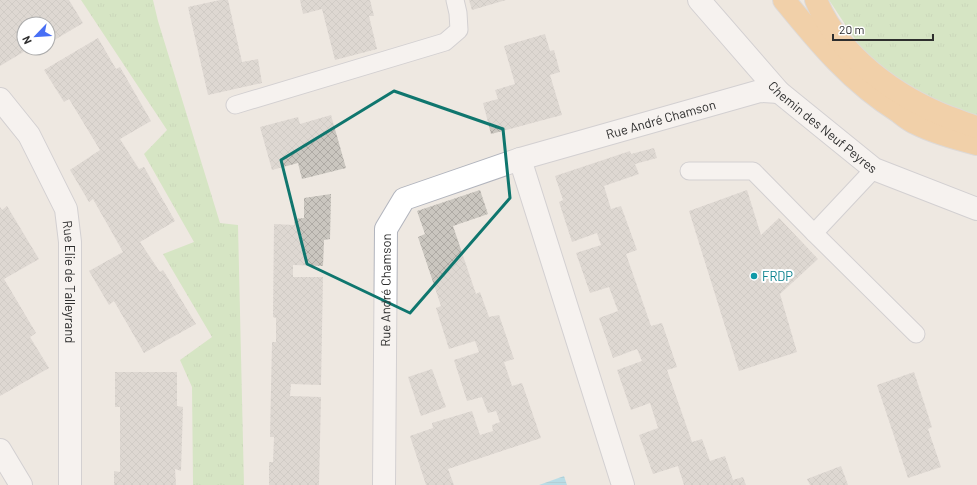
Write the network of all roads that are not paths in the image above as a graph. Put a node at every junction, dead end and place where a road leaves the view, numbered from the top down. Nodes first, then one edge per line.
1 (455, 0) edge
2 (699, 0) edge
3 (784, 0) edge
4 (816, 0) edge
5 (779, 92) junction
6 (0, 98) edge
7 (235, 105) dead end
8 (977, 127) edge
9 (977, 144) edge
10 (520, 159) junction
11 (874, 169) junction
12 (689, 171) dead end
13 (977, 209) edge
14 (814, 233) junction
15 (916, 334) dead end
16 (0, 450) edge
17 (20, 485) edge
18 (70, 485) edge
19 (384, 485) edge
20 (623, 485) edge

1 - 7 lane
2 - 5 street, Chemin des Neuf Peyres
3 - 9 highway
4 - 8 highway
5 - 10 street, Rue André Chamson
5 - 11 street, Chemin des Neuf Peyres
6 - 18 street, Rue Elie de Talleyrand
10 - 19 street, Rue André Chamson
10 - 20 street
11 - 13 street, Chemin des Neuf Peyres
11 - 14 lane
12 - 14 lane
14 - 15 lane
16 - 17 street

